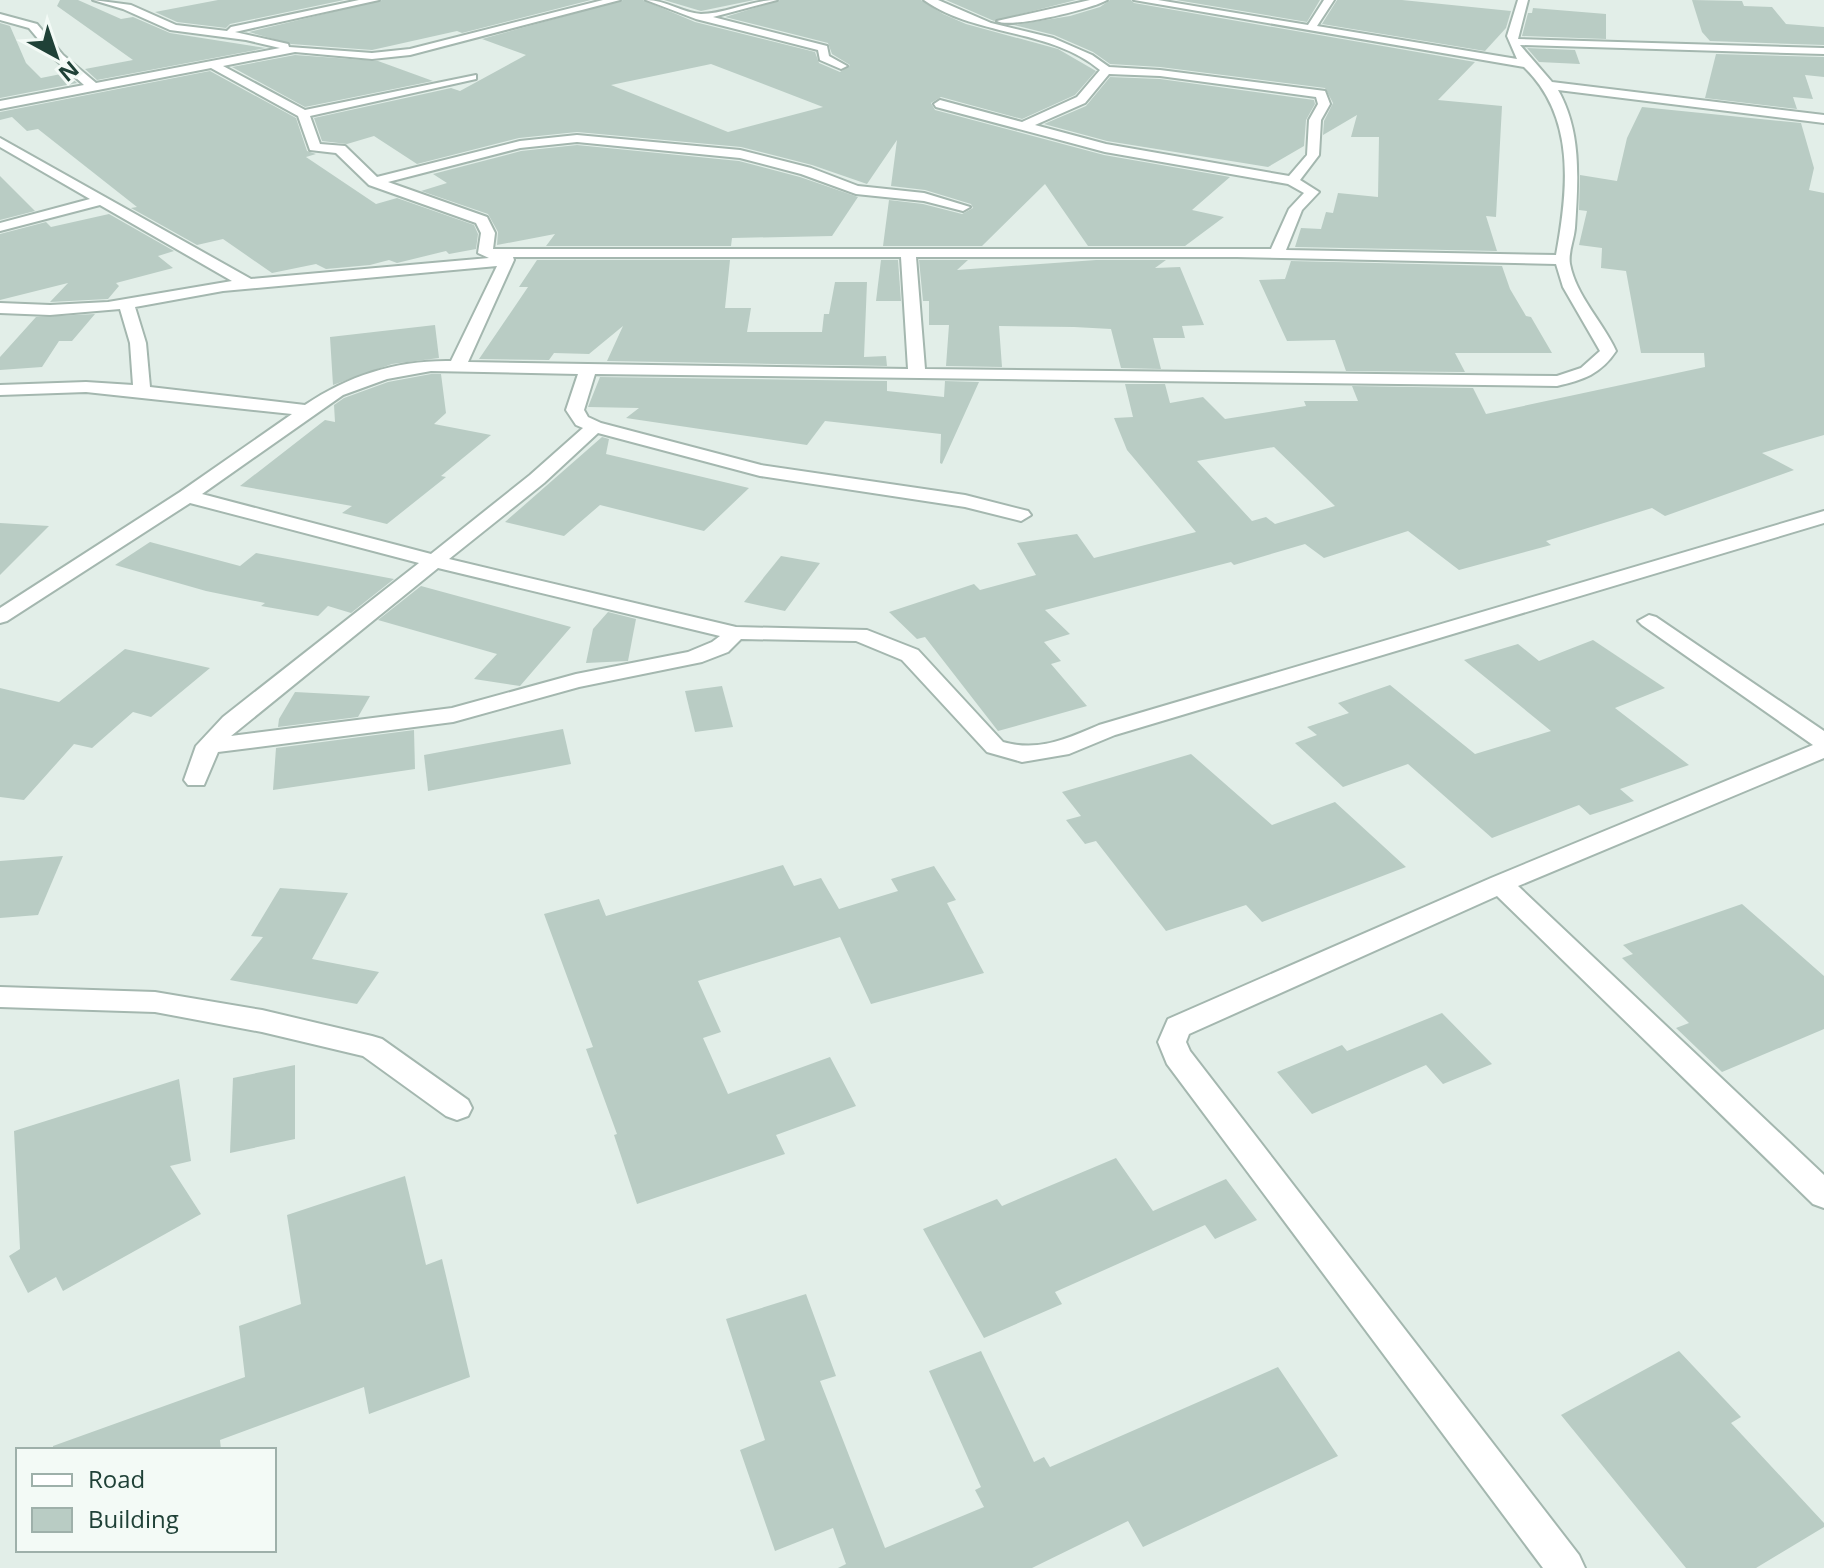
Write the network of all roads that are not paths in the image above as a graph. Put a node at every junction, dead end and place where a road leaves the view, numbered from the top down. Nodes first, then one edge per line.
1 (98, 0) edge
2 (143, 0) edge
3 (374, 0) edge
4 (615, 0) edge
5 (651, 0) edge
6 (772, 0) edge
7 (929, 0) edge
8 (1102, 0) edge
9 (1139, 0) edge
10 (1329, 0) edge
11 (1523, 0) edge
12 (118, 5) junction
13 (0, 17) edge
14 (700, 17) junction
15 (979, 23) junction
16 (1312, 26) junction
17 (216, 33) junction
18 (1513, 42) junction
19 (295, 49) junction
20 (1824, 51) edge
21 (211, 64) junction
22 (1527, 64) junction
23 (841, 66) dead end
24 (1106, 70) junction
25 (472, 77) dead end
26 (1549, 85) junction
27 (93, 87) junction
28 (940, 104) dead end
29 (0, 105) edge
30 (303, 114) junction
31 (1824, 119) edge
32 (1023, 126) junction
33 (0, 142) edge
34 (1292, 181) junction
35 (374, 182) junction
36 (103, 200) junction
37 (963, 207) dead end
38 (0, 227) edge
39 (485, 253) junction
40 (908, 253) junction
41 (1276, 255) junction
42 (507, 260) junction
43 (1562, 260) junction
44 (249, 284) junction
45 (126, 304) junction
46 (0, 308) edge
47 (457, 367) junction
48 (587, 372) junction
49 (917, 372) junction
50 (0, 390) edge
51 (25, 391) junction
52 (142, 391) junction
53 (0, 404) edge
54 (309, 411) junction
55 (595, 427) junction
56 (187, 496) junction
57 (1021, 515) dead end
58 (1824, 517) edge
59 (432, 560) junction
60 (0, 617) edge
61 (1649, 621) dead end
62 (736, 633) junction
63 (1824, 742) edge
64 (208, 746) junction
65 (1824, 749) edge
66 (196, 780) dead end
67 (1500, 884) junction
68 (0, 997) edge
69 (457, 1108) dead end
70 (1824, 1195) edge
71 (1566, 1568) edge

1 - 12 street
2 - 12 street
3 - 17 street
4 - 19 street
5 - 14 street
6 - 14 street
7 - 15 street
8 - 15 street
9 - 16 street
10 - 16 street
11 - 18 street
12 - 17 street
13 - 27 street
14 - 23 street
15 - 24 street
16 - 22 street
17 - 19 street
18 - 20 street
18 - 22 street
19 - 21 street
21 - 27 street
21 - 30 street
22 - 26 street
24 - 32 street
24 - 34 street
25 - 30 street
26 - 31 street
26 - 43 street
27 - 29 street
28 - 32 street
30 - 35 street
32 - 34 street
33 - 36 street
34 - 41 street
35 - 37 street
35 - 39 street
36 - 38 street
36 - 44 street
39 - 40 street
39 - 42 street
40 - 41 street
40 - 49 street
41 - 43 street
42 - 44 street
42 - 47 street
43 - 49 street
44 - 45 street
45 - 46 street
45 - 52 street
47 - 48 street
47 - 54 street
48 - 49 street
48 - 55 street
50 - 51 street
51 - 52 street
51 - 53 street
52 - 54 street
54 - 56 street
55 - 57 street
55 - 59 street
56 - 59 street
56 - 60 street
58 - 62 street
59 - 62 street
59 - 64 street
61 - 63 street
62 - 64 street
64 - 66 street
65 - 67 street
67 - 70 street
67 - 71 street
68 - 69 street

